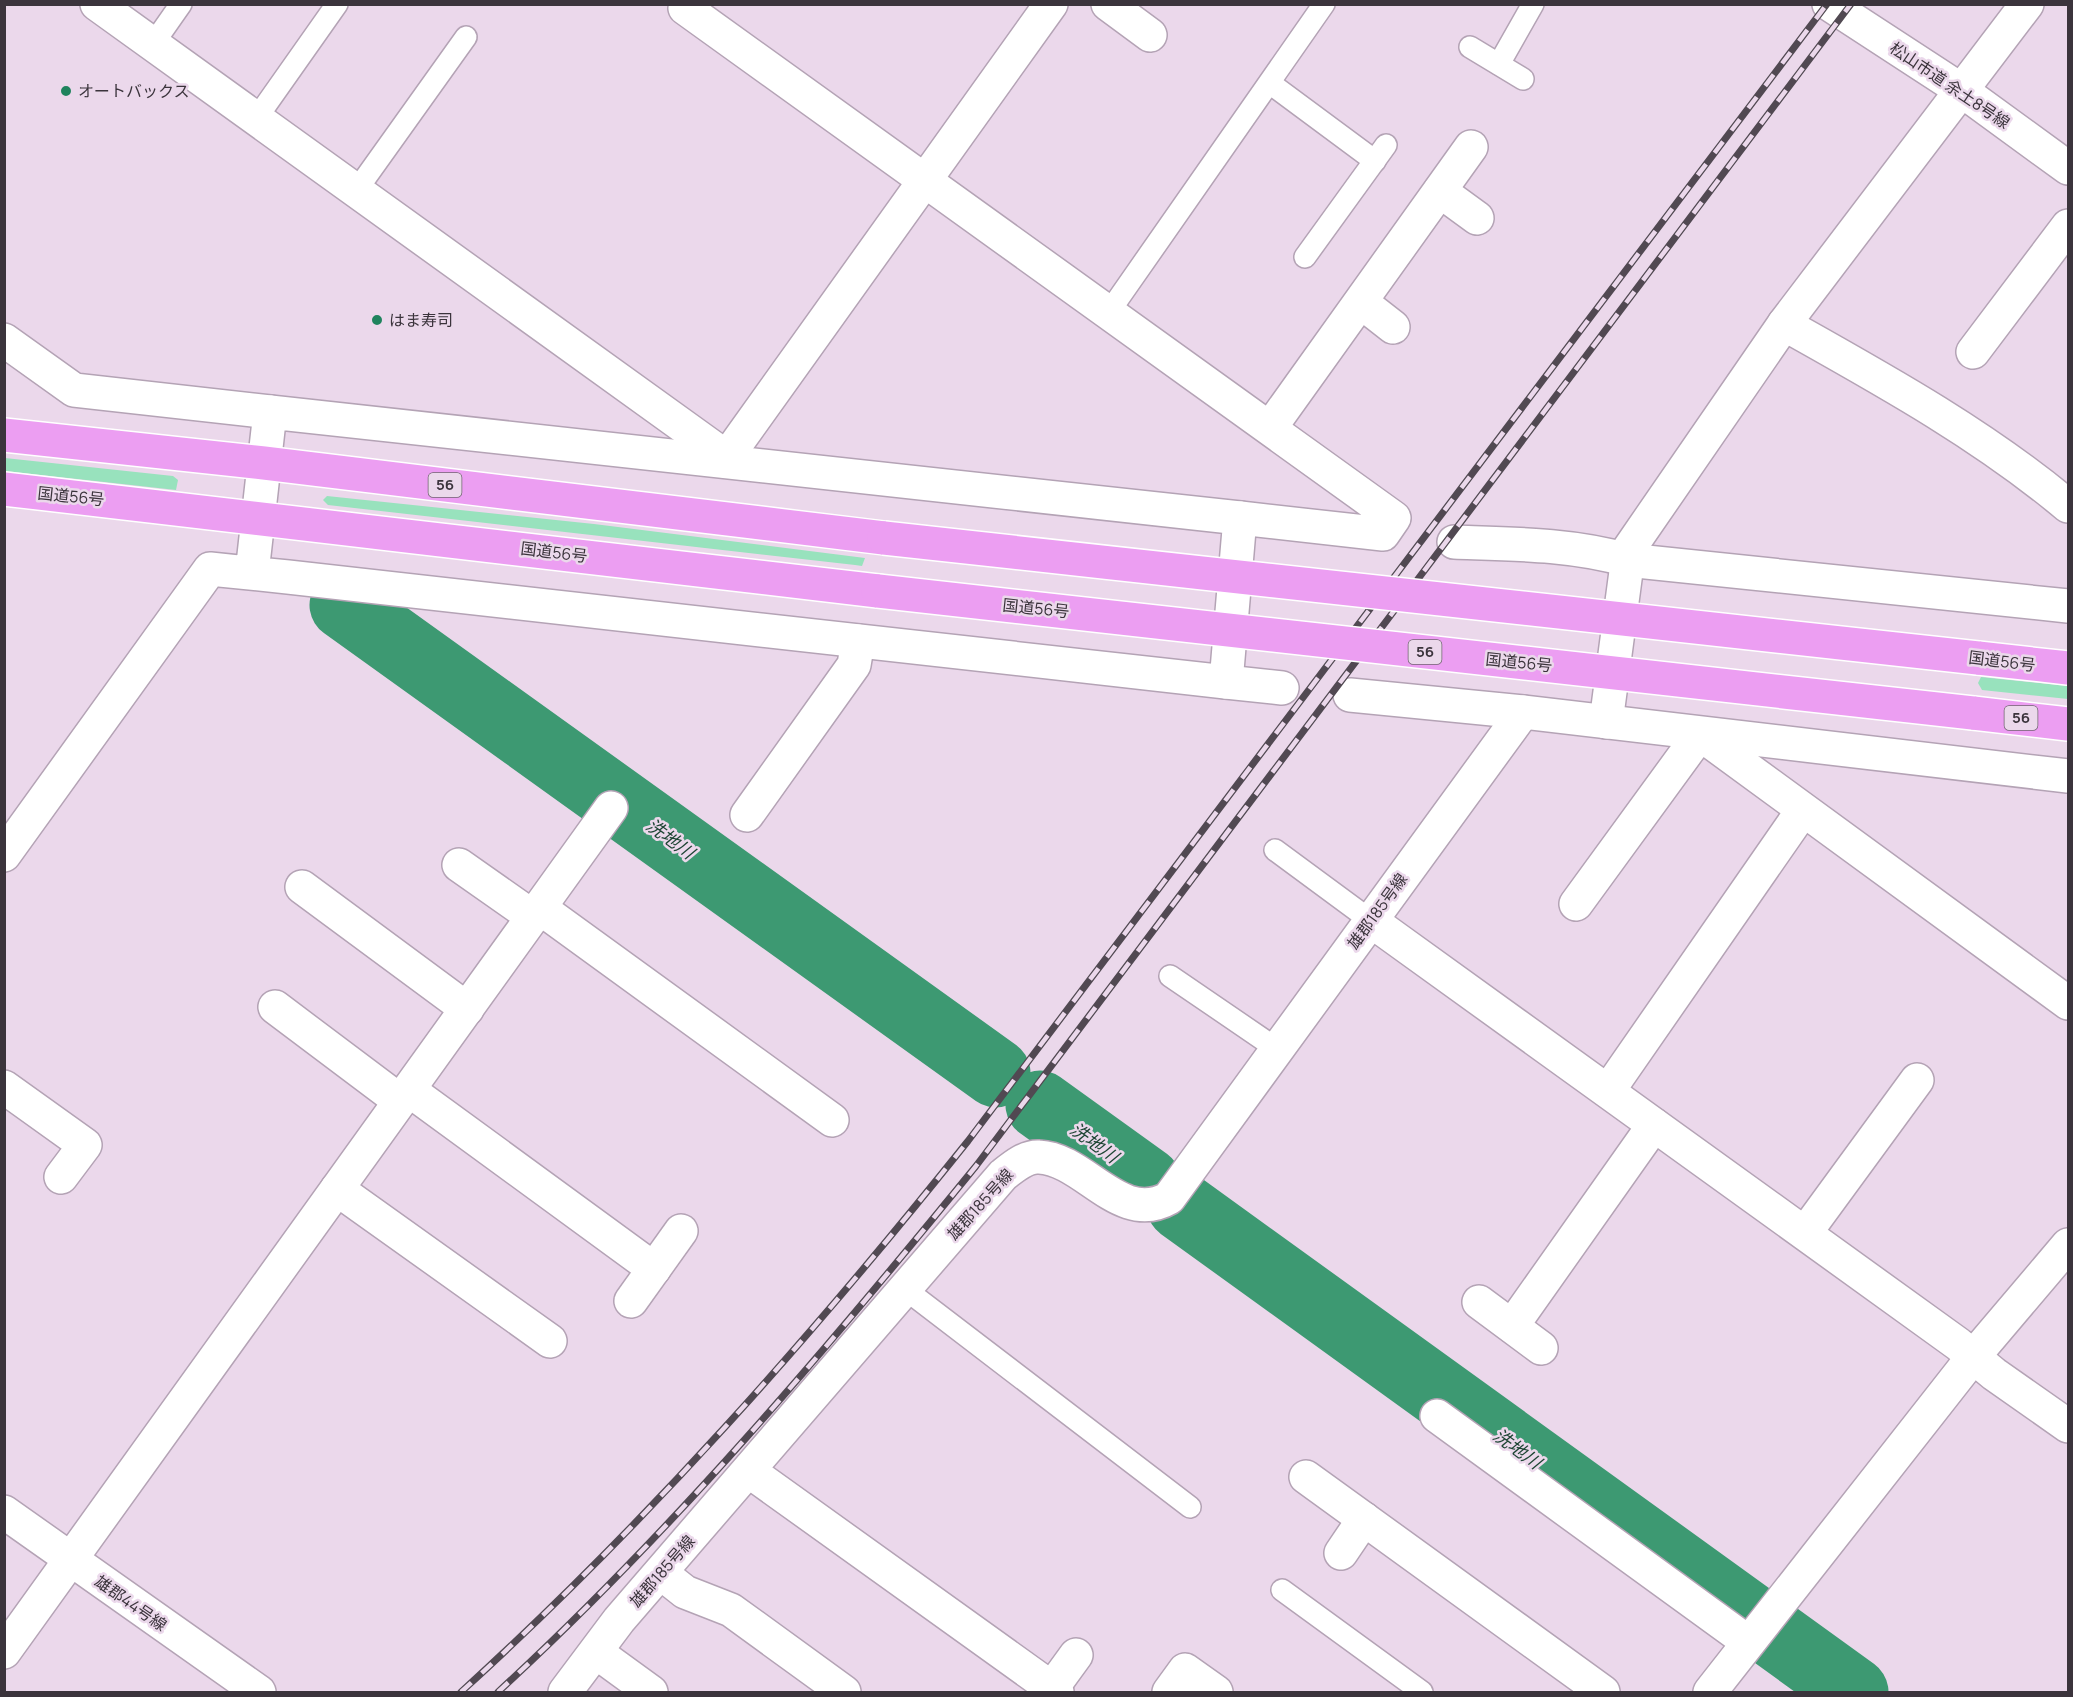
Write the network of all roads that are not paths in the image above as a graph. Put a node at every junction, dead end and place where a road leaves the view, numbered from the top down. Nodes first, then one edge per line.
1 (97, 4) edge
2 (181, 4) edge
3 (337, 4) edge
4 (687, 4) edge
5 (1108, 4) edge
6 (1324, 4) edge
7 (1533, 4) edge
8 (1829, 4) edge
9 (2028, 4) edge
10 (1043, 7) edge
11 (1150, 35) dead end
12 (466, 37) dead end
13 (153, 44) junction
14 (1470, 47) dead end
15 (1499, 64) junction
16 (1523, 79) dead end
17 (1271, 84) junction
18 (1961, 90) junction
19 (256, 119) junction
20 (1471, 147) dead end
21 (2068, 168) edge
22 (926, 180) junction
23 (356, 191) junction
24 (1440, 191) junction
25 (1477, 218) dead end
26 (2068, 226) edge
27 (1305, 257) dead end
28 (1360, 302) junction
29 (1109, 312) junction
30 (1784, 324) junction
31 (1393, 327) dead end
32 (4, 340) edge
33 (1973, 352) dead end
34 (270, 412) junction
35 (1270, 428) junction
36 (4, 435) edge
37 (725, 459) junction
38 (264, 463) junction
39 (4, 489) edge
40 (2068, 506) edge
41 (258, 516) junction
42 (1240, 518) junction
43 (1454, 542) dead end
44 (1628, 560) junction
45 (252, 573) junction
46 (2068, 606) edge
47 (858, 641) junction
48 (2068, 668) edge
49 (1226, 682) junction
50 (1282, 688) dead end
51 (1350, 695) dead end
52 (1523, 712) junction
53 (1606, 723) junction
54 (2068, 724) edge
55 (1700, 734) junction
56 (2068, 776) edge
57 (611, 808) dead end
58 (1803, 810) junction
59 (747, 815) dead end
60 (1275, 850) dead end
61 (4, 855) edge
62 (459, 865) dead end
63 (302, 887) dead end
64 (1576, 904) dead end
65 (536, 912) junction
66 (1370, 920) junction
67 (1170, 976) dead end
68 (2068, 1003) edge
69 (275, 1007) dead end
70 (467, 1009) junction
71 (1277, 1049) junction
72 (1917, 1080) dead end
73 (4, 1087) edge
74 (1608, 1091) junction
75 (404, 1096) junction
76 (832, 1120) dead end
77 (1654, 1125) junction
78 (61, 1177) dead end
79 (337, 1189) junction
80 (681, 1232) dead end
81 (1804, 1233) junction
82 (2068, 1245) edge
83 (654, 1269) junction
84 (905, 1289) junction
85 (631, 1300) dead end
86 (1479, 1302) dead end
87 (1512, 1326) junction
88 (550, 1341) dead end
89 (1541, 1348) dead end
90 (1973, 1357) junction
91 (1437, 1416) dead end
92 (2068, 1426) edge
93 (749, 1471) junction
94 (1306, 1477) dead end
95 (1190, 1507) dead end
96 (4, 1512) edge
97 (1364, 1519) junction
98 (1341, 1553) dead end
99 (70, 1560) junction
100 (661, 1573) junction
101 (1281, 1590) dead end
102 (1757, 1631) junction
103 (4, 1652) edge
104 (596, 1652) junction
105 (1076, 1655) dead end
106 (830, 1688) edge
107 (1055, 1690) edge
108 (259, 1692) edge
109 (565, 1692) edge
110 (651, 1692) edge
111 (1169, 1692) edge
112 (1216, 1692) edge
113 (1422, 1692) edge
114 (1603, 1692) edge
115 (1710, 1692) edge

1 - 13 street
2 - 13 lane
3 - 19 lane
4 - 22 street
5 - 11 street
6 - 17 lane
7 - 15 lane
8 - 18 street, 松山市道 余土8号線
9 - 18 street
10 - 22 street
12 - 23 lane
13 - 19 street
14 - 15 lane
15 - 16 lane
17 - 27 lane
17 - 29 lane
18 - 21 street, 松山市道 余土8号線
18 - 30 street
19 - 23 street
20 - 24 street
22 - 29 street
22 - 37 street
23 - 37 street
24 - 25 street
24 - 28 street
26 - 33 street
28 - 31 street
28 - 35 street
29 - 35 street
30 - 40 street
30 - 44 street
32 - 34 street
34 - 37 street
34 - 38 street
35 - 42 street
36 - 38 highway, 国道56号 / 56
37 - 42 street
38 - 41 street
38 - 48 highway, 国道56号 / 56, bridge
39 - 41 highway, 国道56号 / 56
41 - 45 street
41 - 54 highway, 国道56号 / 56, bridge
42 - 49 street
43 - 44 street
44 - 46 street
44 - 53 street
45 - 47 street
45 - 61 street
47 - 49 street
47 - 59 street
49 - 50 street
51 - 52 street
52 - 53 street
52 - 66 street, 雄郡185号線
53 - 55 street
55 - 56 street
55 - 58 street
55 - 64 street
57 - 65 street
58 - 68 street
58 - 74 street
60 - 66 lane
62 - 65 street
63 - 70 street
65 - 70 street
65 - 76 street
66 - 71 street, 雄郡185号線
66 - 74 street
67 - 71 lane
69 - 75 street
70 - 75 street
71 - 84 street, 雄郡185号線
72 - 81 street
73 - 78 street
74 - 77 street
75 - 79 street
75 - 83 street
77 - 81 street
77 - 87 street
79 - 88 street
79 - 99 street
80 - 83 street
81 - 90 street
82 - 90 street
83 - 85 street
84 - 93 street, 雄郡185号線
84 - 95 lane
86 - 87 street
87 - 89 street
90 - 92 street
90 - 102 street
91 - 102 street
93 - 100 street, 雄郡185号線
93 - 107 street
94 - 97 street
96 - 99 street, 雄郡44号線
97 - 98 street
97 - 114 street
99 - 103 street
99 - 108 street, 雄郡44号線
100 - 104 street, 雄郡185号線
100 - 106 street
101 - 113 lane
102 - 115 street
104 - 109 street, 雄郡185号線
104 - 110 street
105 - 107 street
111 - 112 street

